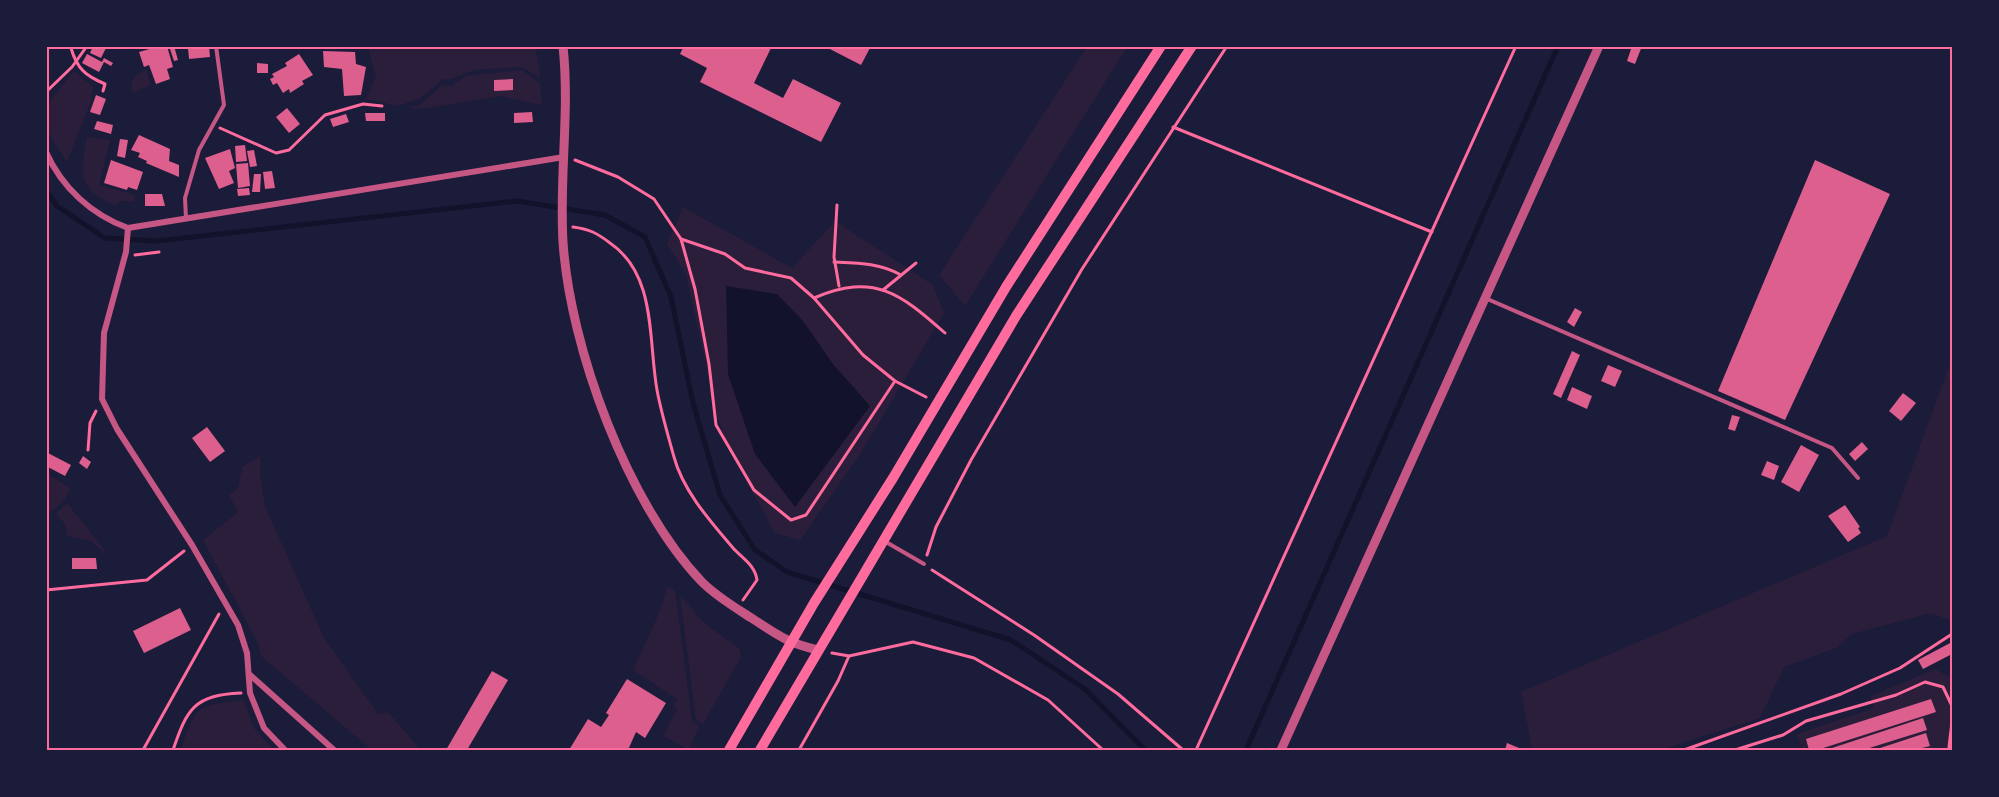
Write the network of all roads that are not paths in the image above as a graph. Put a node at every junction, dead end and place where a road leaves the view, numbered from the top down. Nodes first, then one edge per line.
1 (216, 46) edge
2 (563, 46) edge
3 (1161, 46) edge
4 (1192, 46) edge
5 (1599, 46) edge
6 (46, 152) edge
7 (564, 157) junction
8 (186, 220) junction
9 (128, 228) junction
10 (1485, 298) junction
11 (1858, 478) dead end
12 (884, 540) junction
13 (924, 564) road end
14 (791, 644) junction
15 (818, 650) junction
16 (248, 674) junction
17 (285, 750) edge
18 (334, 750) edge
19 (729, 750) edge
20 (760, 750) edge
21 (1281, 750) edge

1 - 8 lane
2 - 7 street
3 - 14 main road
4 - 12 main road
5 - 10 street
6 - 9 street
7 - 8 street
7 - 14 street
8 - 9 street
9 - 16 street
10 - 11 lane
10 - 21 street
12 - 13 lane
12 - 15 main road
14 - 15 street
14 - 19 main road
15 - 20 main road
16 - 17 street
16 - 18 street

